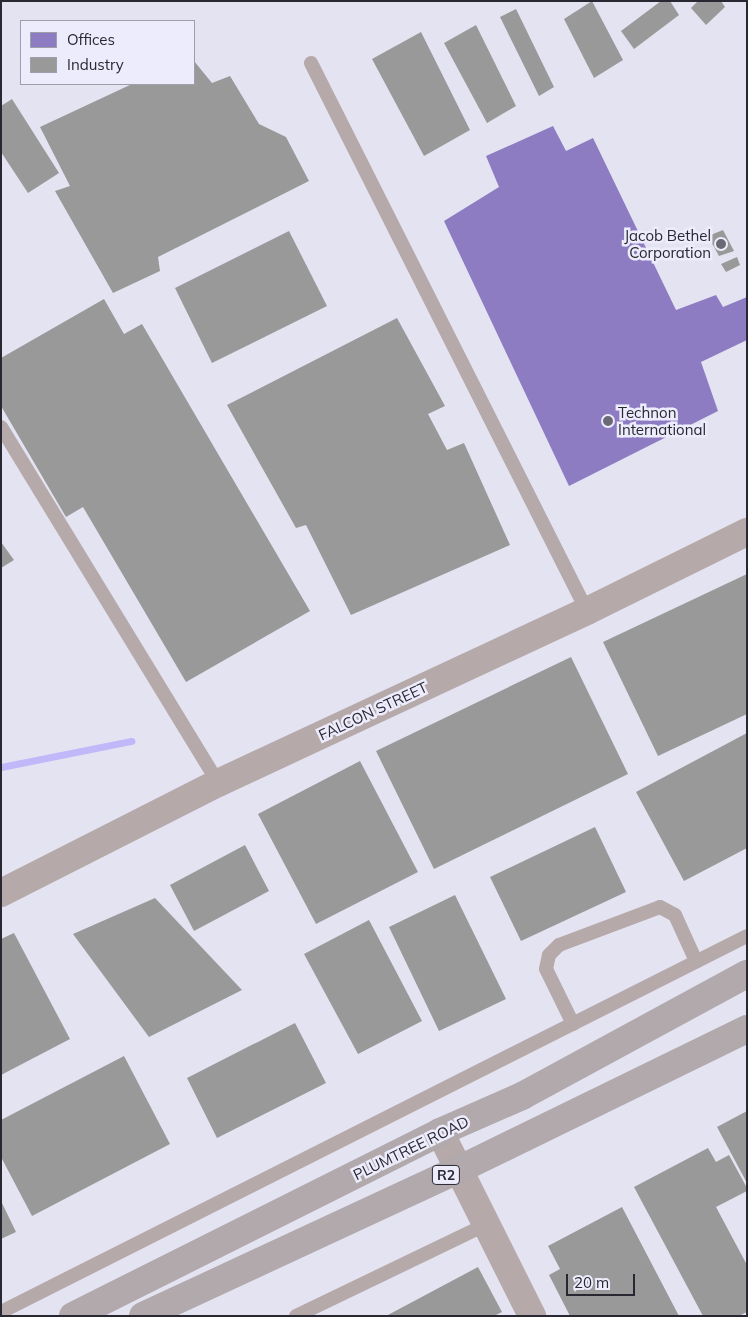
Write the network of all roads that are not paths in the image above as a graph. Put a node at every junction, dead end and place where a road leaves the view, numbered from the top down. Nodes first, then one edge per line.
1 (311, 63) dead end
2 (1, 427) edge
3 (747, 532) edge
4 (587, 611) junction
5 (218, 782) junction
6 (1, 893) edge
7 (747, 936) edge
8 (696, 962) junction
9 (747, 974) edge
10 (573, 1024) junction
11 (747, 1030) edge
12 (440, 1132) junction
13 (460, 1169) junction
14 (487, 1224) junction
15 (1, 1312) edge
16 (73, 1316) edge
17 (143, 1316) edge
18 (296, 1316) edge
19 (532, 1316) edge

1 - 4 lane
2 - 5 lane
3 - 4 street, FALCON STREET
4 - 5 street, FALCON STREET
5 - 6 street, FALCON STREET
7 - 8 lane
8 - 10 lane
8 - 10 lane
9 - 12 highway, PLUMTREE ROAD
10 - 15 lane
11 - 13 highway, R2
12 - 13 street
12 - 16 highway, PLUMTREE ROAD
13 - 14 street
13 - 17 highway, R2
14 - 18 lane
14 - 19 street

